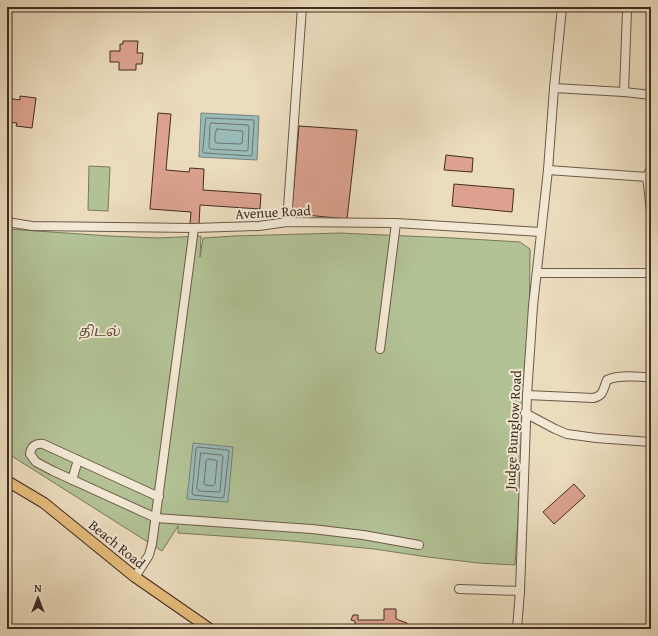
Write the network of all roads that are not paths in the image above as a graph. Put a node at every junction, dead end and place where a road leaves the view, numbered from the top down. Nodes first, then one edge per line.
1 (302, 7) edge
2 (562, 7) edge
3 (627, 10) dead end
4 (554, 88) junction
5 (624, 92) junction
6 (651, 95) edge
7 (651, 167) edge
8 (548, 170) junction
9 (647, 177) junction
10 (651, 211) edge
11 (7, 222) edge
12 (287, 222) junction
13 (396, 223) junction
14 (194, 228) junction
15 (541, 232) junction
16 (537, 273) junction
17 (651, 273) edge
18 (380, 349) dead end
19 (651, 377) edge
20 (527, 395) junction
21 (525, 413) junction
22 (651, 442) edge
23 (78, 460) junction
24 (72, 480) junction
25 (7, 481) edge
26 (159, 497) junction
27 (156, 518) junction
28 (419, 545) dead end
29 (135, 578) junction
30 (459, 589) dead end
31 (520, 591) junction
32 (210, 629) edge
33 (517, 629) edge

1 - 12 street
2 - 4 street, Judge Bunglow Road
3 - 5 street
4 - 5 street
4 - 8 street, Judge Bunglow Road
5 - 6 street
7 - 9 street
8 - 9 street
8 - 15 street, Judge Bunglow Road
9 - 10 street
11 - 14 street, Avenue Road
12 - 13 street, Avenue Road
12 - 14 street, Avenue Road
13 - 15 street, Avenue Road
13 - 18 street
14 - 26 street
15 - 16 street, Judge Bunglow Road
16 - 17 street
16 - 20 street, Judge Bunglow Road
19 - 20 street
20 - 21 street, Judge Bunglow Road
21 - 22 street
21 - 31 street, Judge Bunglow Road
23 - 24 street
23 - 24 street
23 - 26 street
24 - 27 street
25 - 29 main road, Beach Road
26 - 27 street
27 - 28 street
27 - 29 street
29 - 32 main road, Beach Road
30 - 31 street
31 - 33 street, Judge Bunglow Road

